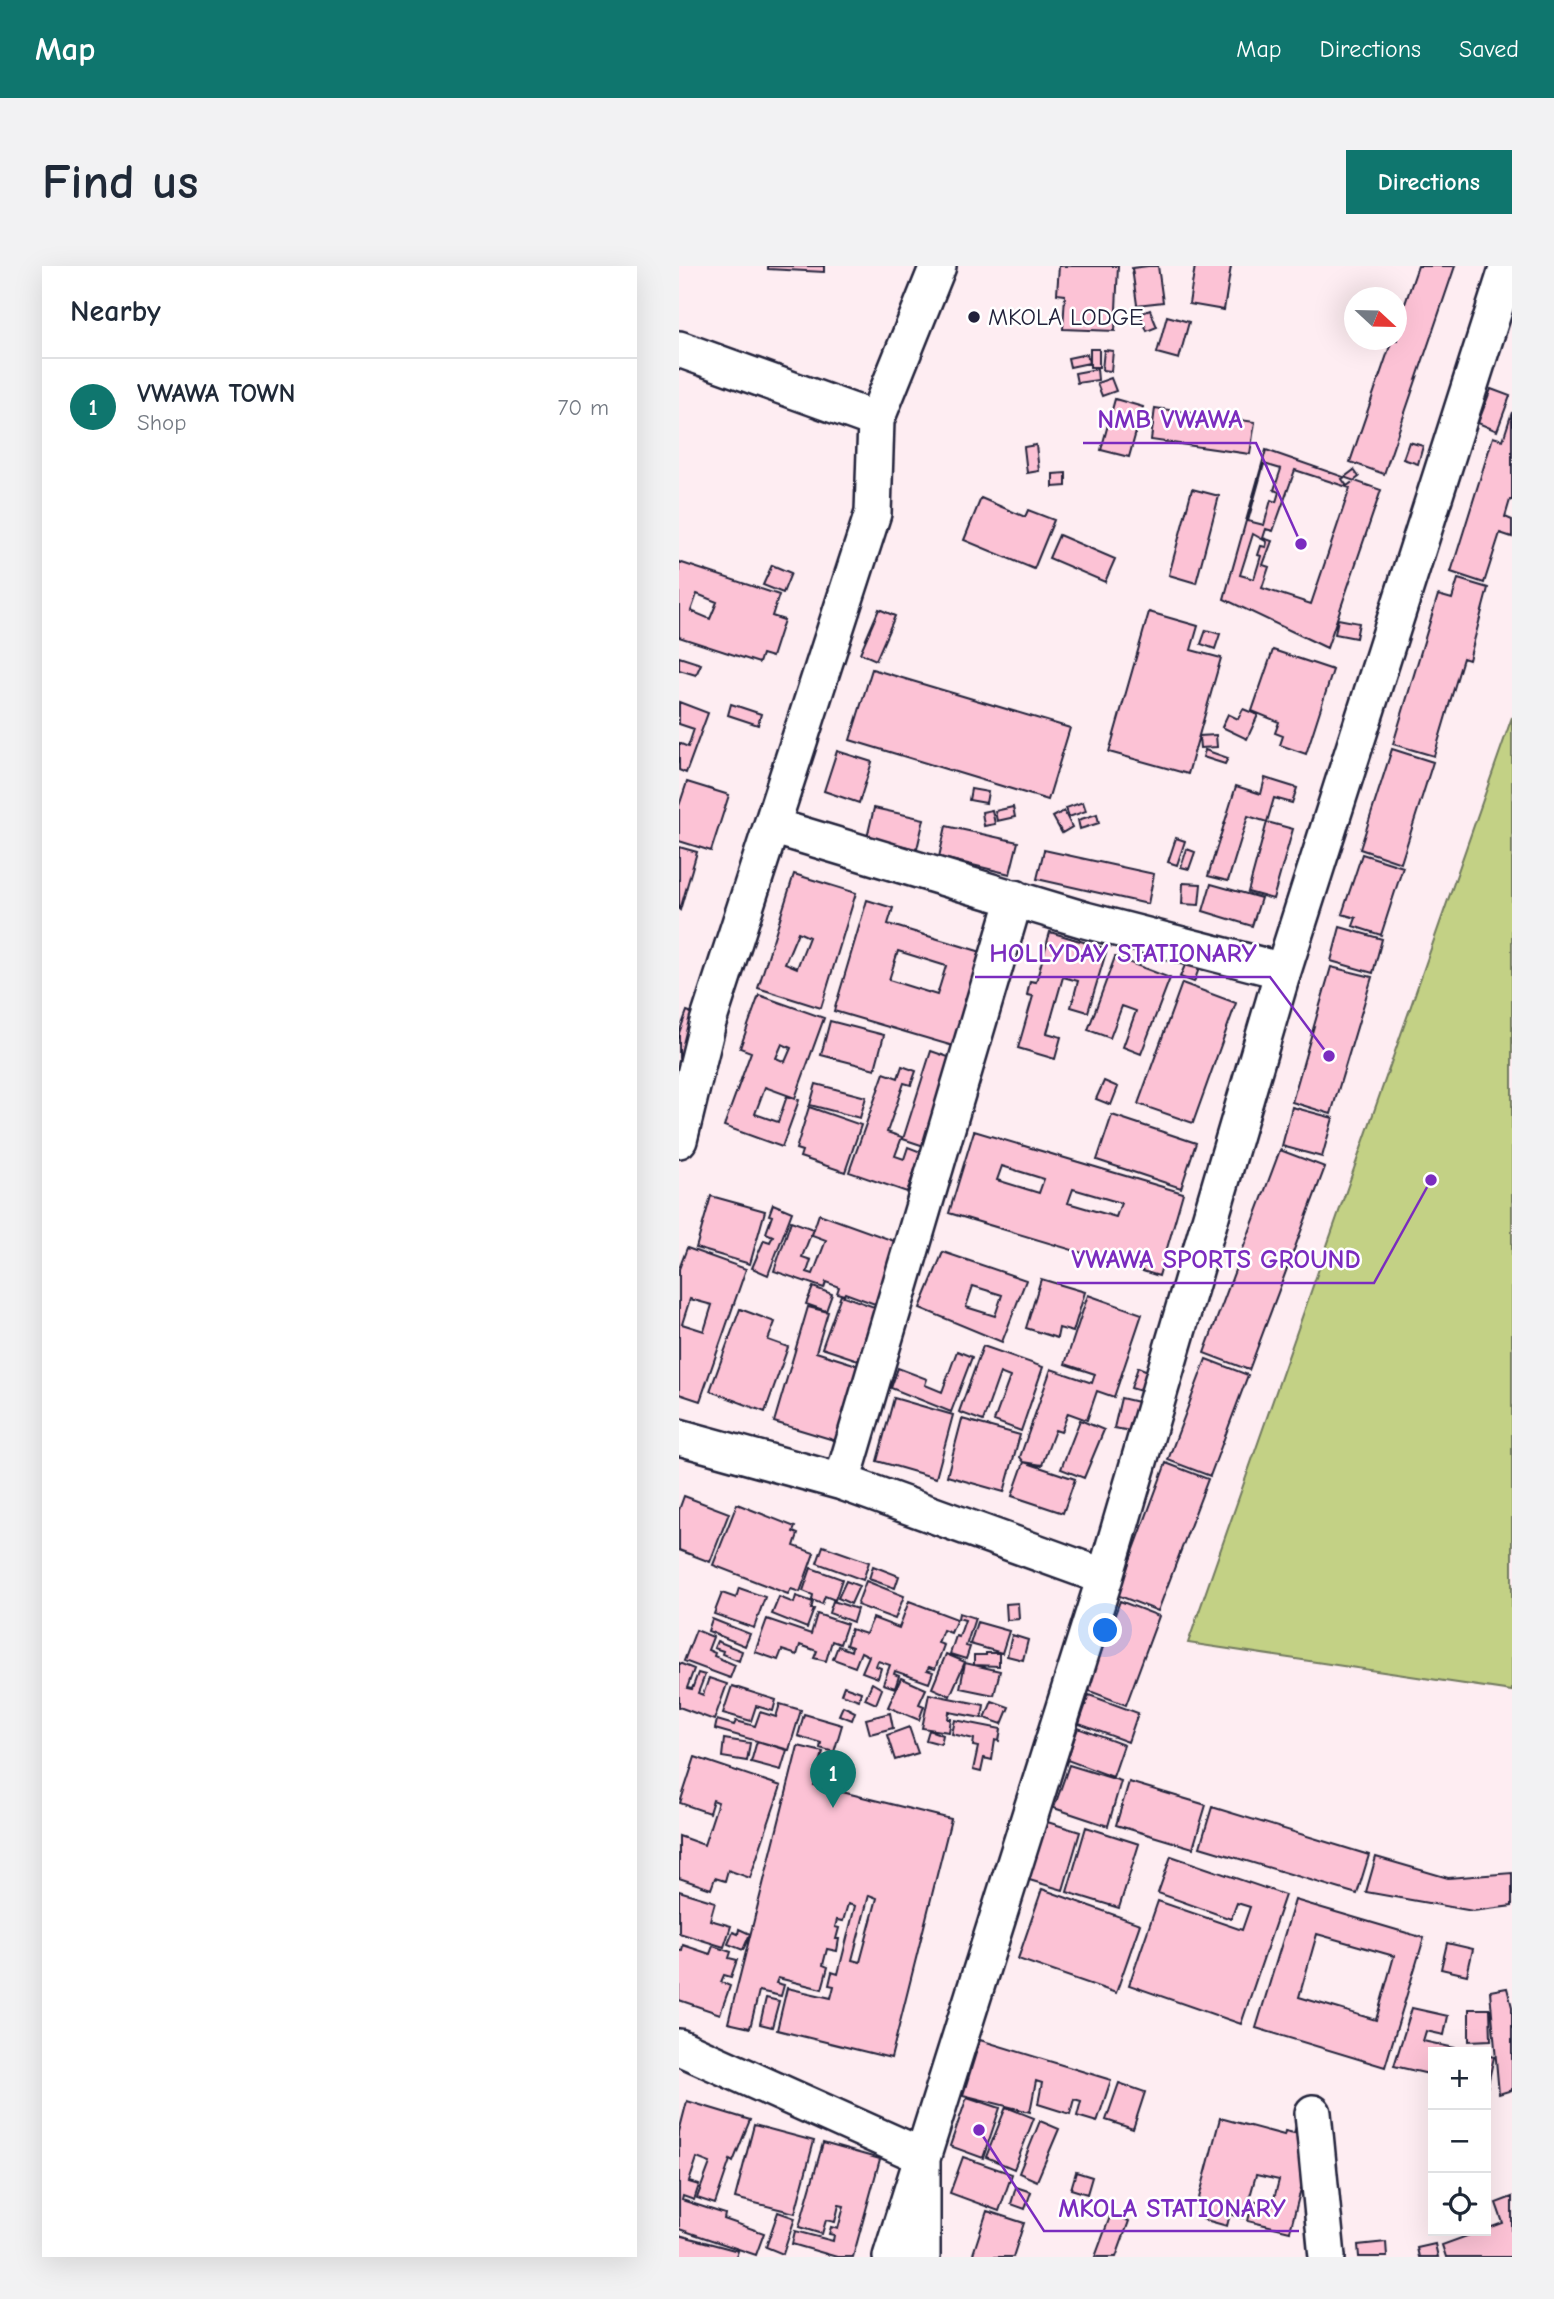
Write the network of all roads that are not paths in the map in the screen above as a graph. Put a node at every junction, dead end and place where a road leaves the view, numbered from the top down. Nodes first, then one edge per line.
1 (938, 266) edge
2 (1508, 266) edge
3 (679, 349) edge
4 (876, 420) junction
5 (772, 826) junction
6 (1015, 898) junction
7 (1283, 971) junction
8 (679, 1140) edge
9 (679, 1437) edge
10 (842, 1482) junction
11 (1105, 1577) junction
12 (679, 2047) edge
13 (1313, 2113) dead end
14 (922, 2156) junction
15 (891, 2257) edge
16 (922, 2257) edge
17 (1327, 2257) edge

1 - 4 street
2 - 7 street
3 - 4 street
4 - 5 street
5 - 6 street
5 - 8 street
6 - 7 street
6 - 10 street
7 - 11 street
9 - 10 street
10 - 11 street
11 - 14 street
12 - 14 street
13 - 17 street
14 - 15 street
14 - 16 street

